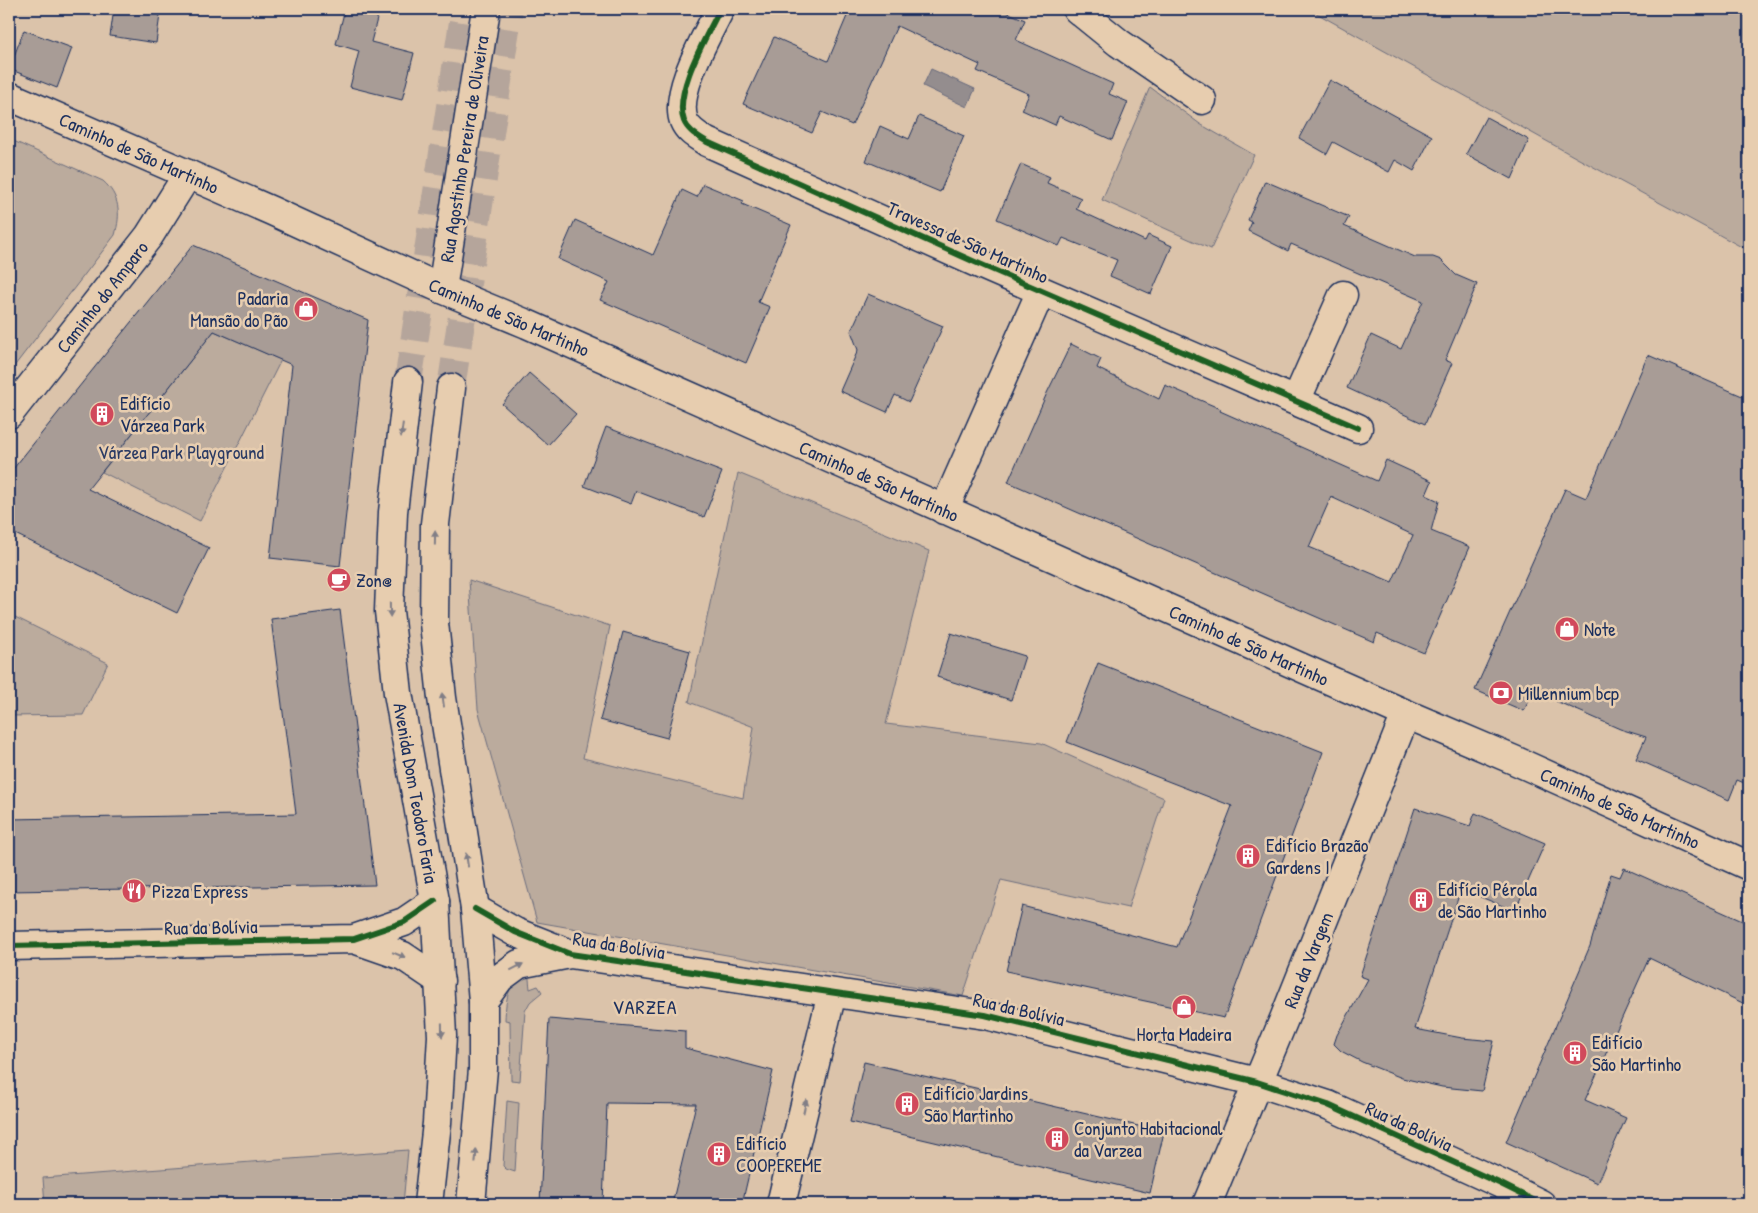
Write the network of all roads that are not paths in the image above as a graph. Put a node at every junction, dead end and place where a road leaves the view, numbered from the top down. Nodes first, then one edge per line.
1 (486, 9) edge
2 (720, 9) edge
3 (1077, 9) edge
4 (9, 96) edge
5 (1202, 100) dead end
6 (188, 174) junction
7 (442, 289) junction
8 (1042, 291) junction
9 (1343, 295) dead end
10 (408, 382) tunnel mouth
11 (451, 388) tunnel mouth
12 (1296, 401) junction
13 (9, 414) edge
14 (1358, 428) dead end
15 (944, 510) junction
16 (1406, 714) junction
17 (1749, 866) edge
18 (436, 901) junction
19 (475, 909) junction
20 (354, 939) junction
21 (9, 946) edge
22 (570, 954) junction
23 (440, 981) junction
24 (832, 993) junction
25 (484, 1001) junction
26 (1257, 1082) junction
27 (428, 1204) edge
28 (471, 1204) edge
29 (781, 1204) edge
30 (1207, 1204) edge
31 (1541, 1204) edge

1 - 7 street, Rua Agostinho Pereira de Oliveira
2 - 8 street, Travessa de São Martinho
3 - 5 street
4 - 6 street, Caminho de São Martinho
6 - 7 street, Caminho de São Martinho
6 - 13 street, Caminho do Amparo
7 - 15 street, Caminho de São Martinho
8 - 12 street, Travessa de São Martinho
8 - 15 street, Travessa de São Martinho
9 - 12 street
10 -> 18 street, Avenida Dom Teodoro Faria
19 -> 11 street, Avenida Dom Teodoro Faria
12 - 14 street, Travessa de São Martinho
15 - 16 street, Caminho de São Martinho
16 - 17 street, Caminho de São Martinho
16 - 26 street, Rua da Vargem
18 - 20 street, Rua da Bolívia
18 - 23 street, Avenida Dom Teodoro Faria
19 - 22 street, Rua da Bolívia
19 - 25 street, Avenida Dom Teodoro Faria
20 - 21 street, Rua da Bolívia
20 -> 23 street, Rua da Bolívia
22 - 24 street, Rua da Bolívia
25 -> 22 street, Rua da Bolívia
23 -> 27 street, Avenida Dom Teodoro Faria
24 - 26 street, Rua da Bolívia
29 -> 24 street
28 -> 25 street, Avenida Dom Teodoro Faria
26 - 30 street, Rua da Vargem
26 - 31 street, Rua da Bolívia

